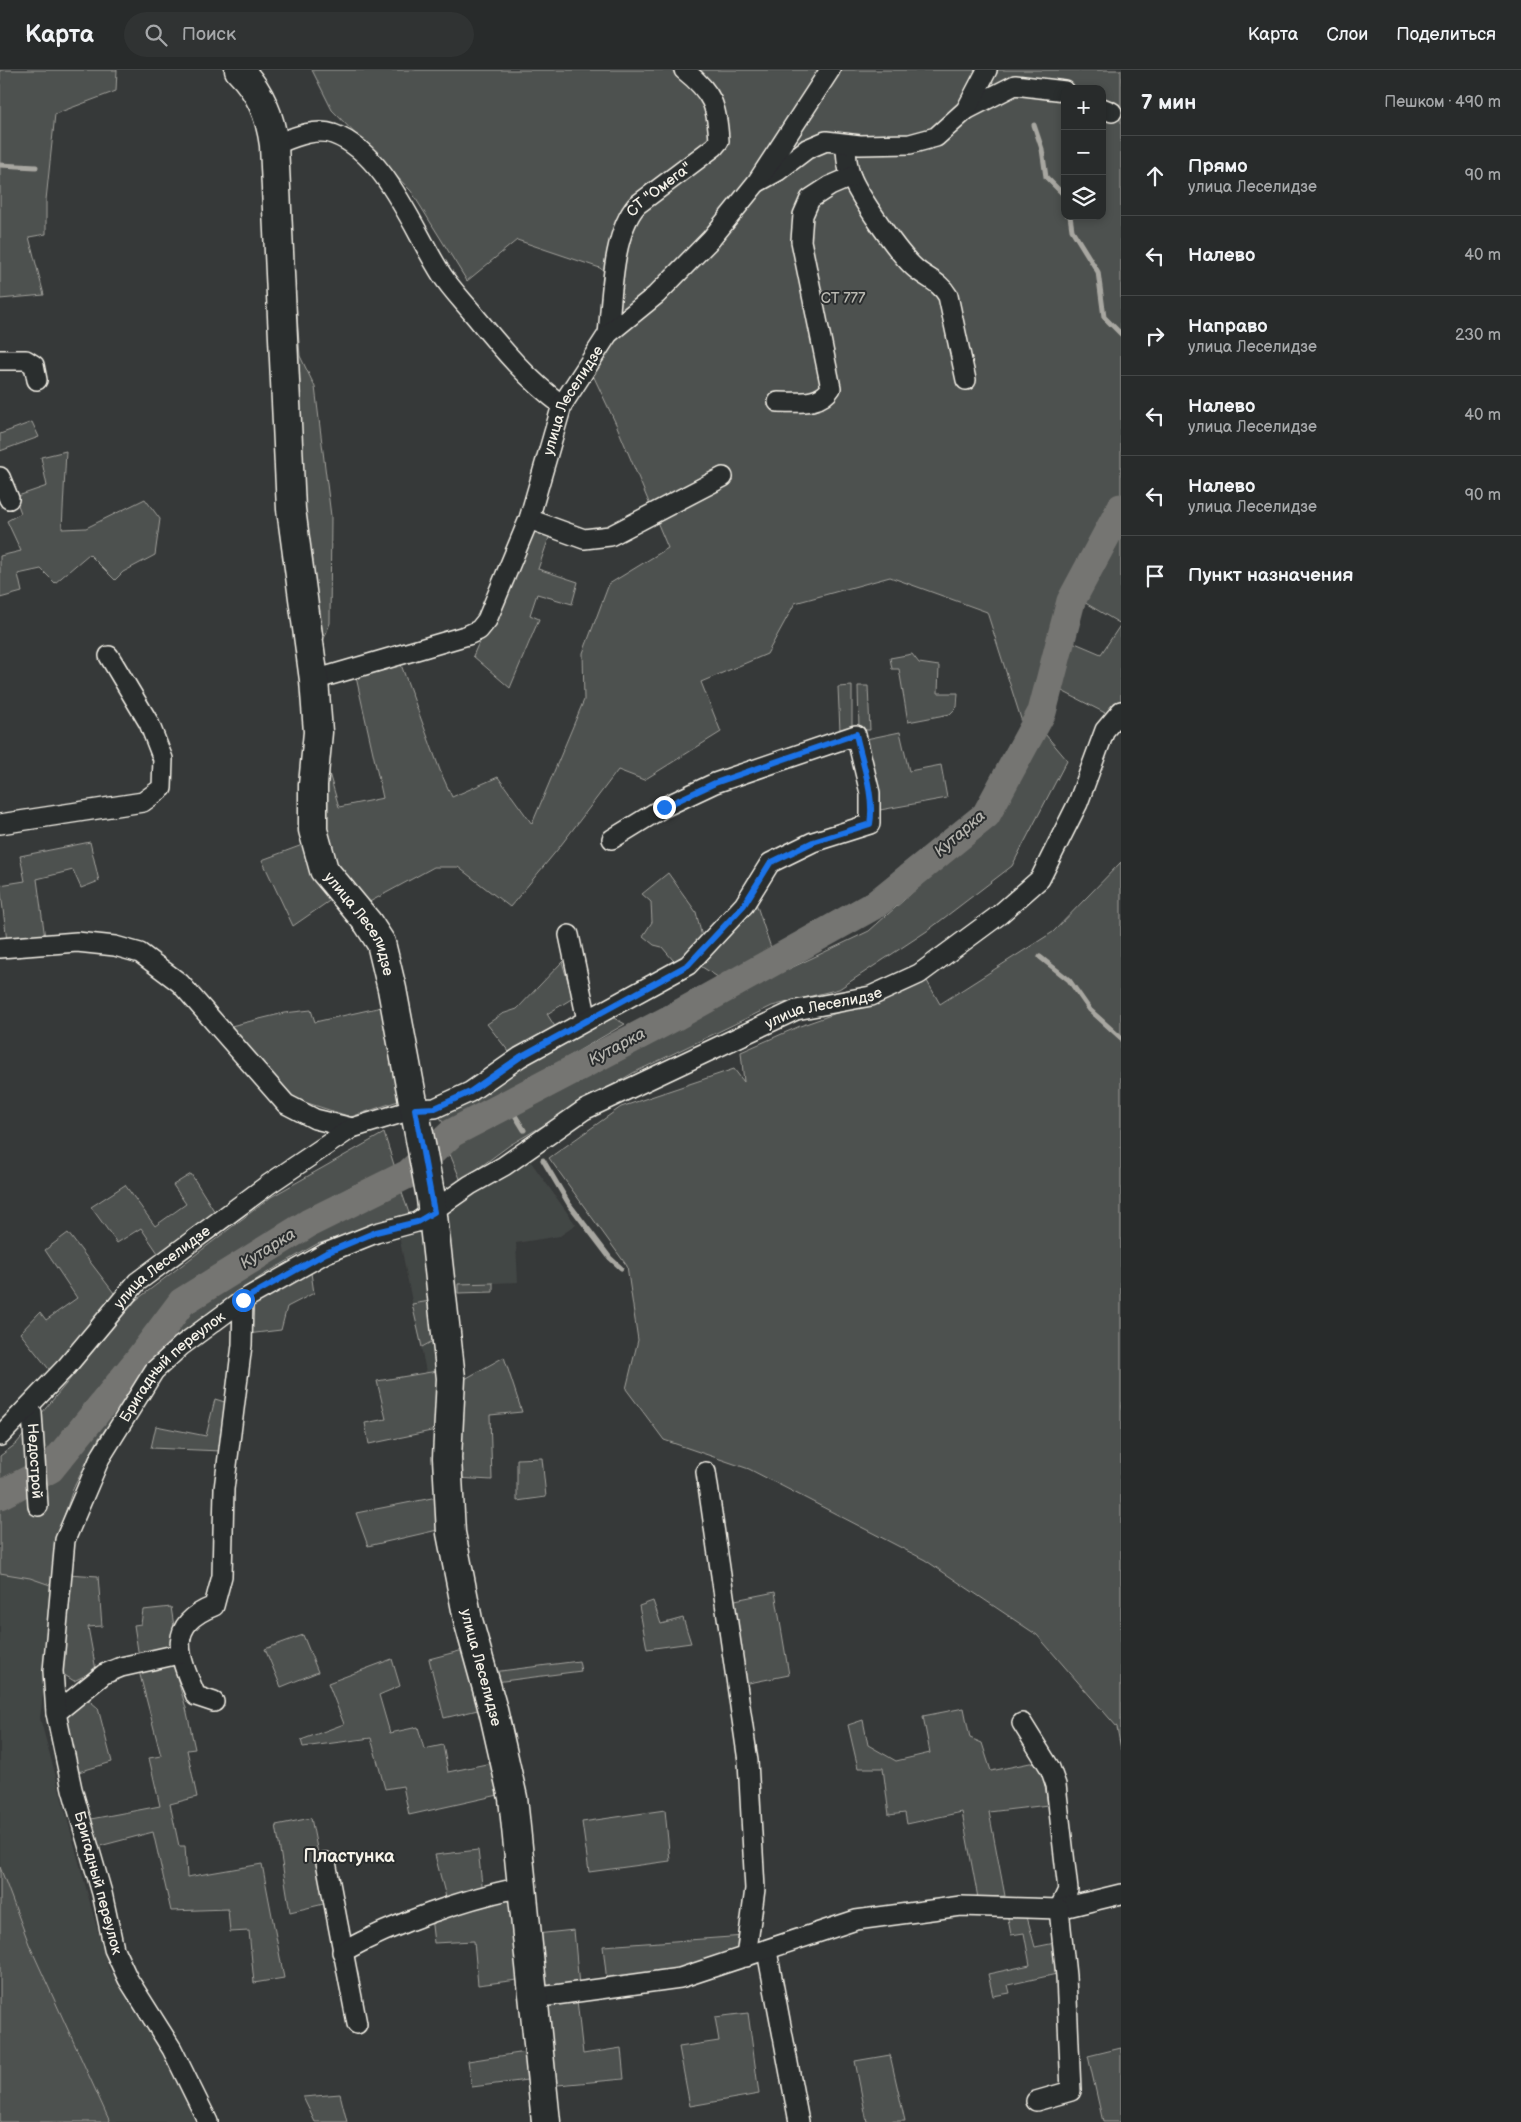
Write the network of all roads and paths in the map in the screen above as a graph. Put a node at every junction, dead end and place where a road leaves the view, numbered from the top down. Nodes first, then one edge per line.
1 (239, 70) edge
2 (684, 70) edge
3 (830, 70) edge
4 (987, 70) edge
5 (1061, 91) edge
6 (966, 110) junction
7 (274, 144) junction
8 (846, 144) junction
9 (851, 177) junction
10 (757, 182) junction
11 (608, 334) junction
12 (0, 360) edge
13 (37, 380) dead end
14 (966, 380) dead end
15 (778, 402) dead end
16 (562, 405) junction
17 (723, 477) dead end
18 (0, 478) edge
19 (9, 499) dead end
20 (529, 519) junction
21 (109, 656) dead end
22 (314, 680) junction
23 (1121, 711) edge
24 (0, 824) edge
25 (612, 839) dead end
26 (569, 936) dead end
27 (0, 948) edge
28 (587, 1020) junction
29 (416, 1118) junction
30 (352, 1128) junction
31 (433, 1205) junction
32 (243, 1300) junction
33 (32, 1413) dead end
34 (0, 1436) edge
35 (706, 1472) dead end
36 (38, 1506) dead end
37 (179, 1654) junction
38 (214, 1702) dead end
39 (56, 1714) junction
40 (1022, 1723) dead end
41 (326, 1862) dead end
42 (522, 1886) junction
43 (1121, 1894) edge
44 (1059, 1909) junction
45 (767, 1951) junction
46 (342, 1952) junction
47 (746, 1958) junction
48 (532, 1998) junction
49 (357, 2024) dead end
50 (1036, 2101) dead end
51 (208, 2122) edge
52 (546, 2122) edge
53 (799, 2122) edge

1 - 7 street, улица Леселидзе
2 - 11 street, СТ "Омега"
3 - 10 street, улица Леселидзе
4 - 6 street
5 - 6 street
6 - 8 street
7 - 16 street
7 - 22 street, улица Леселидзе
8 - 9 street
8 - 10 street
9 - 14 street
9 - 15 street
10 - 11 street, улица Леселидзе
11 - 16 street, улица Леселидзе
12 - 13 street
16 - 20 street, улица Леселидзе
17 - 20 street
18 - 19 street
20 - 22 street, улица Леселидзе
21 - 24 street
22 - 29 street, улица Леселидзе
23 - 31 street, улица Леселидзе
25 - 28 street, улица Леселидзе
26 - 28 street
27 - 30 street
28 - 29 street, улица Леселидзе
29 - 30 street, улица Леселидзе
29 - 31 street
30 - 34 street, улица Леселидзе
31 - 32 street, улица Леселидзе
31 - 42 street, улица Леселидзе
32 - 37 street, Бригадный переулок
32 - 39 street, Бригадный переулок
33 - 36 street, Недострой
35 - 47 street
37 - 38 street
37 - 39 street
39 - 51 street, Бригадный переулок
40 - 44 street
41 - 46 street
42 - 46 street
42 - 48 street, улица Леселидзе
43 - 44 street
44 - 45 street
44 - 50 street
45 - 47 street
45 - 53 street
46 - 49 street
47 - 48 street
48 - 52 street, улица Леселидзе

